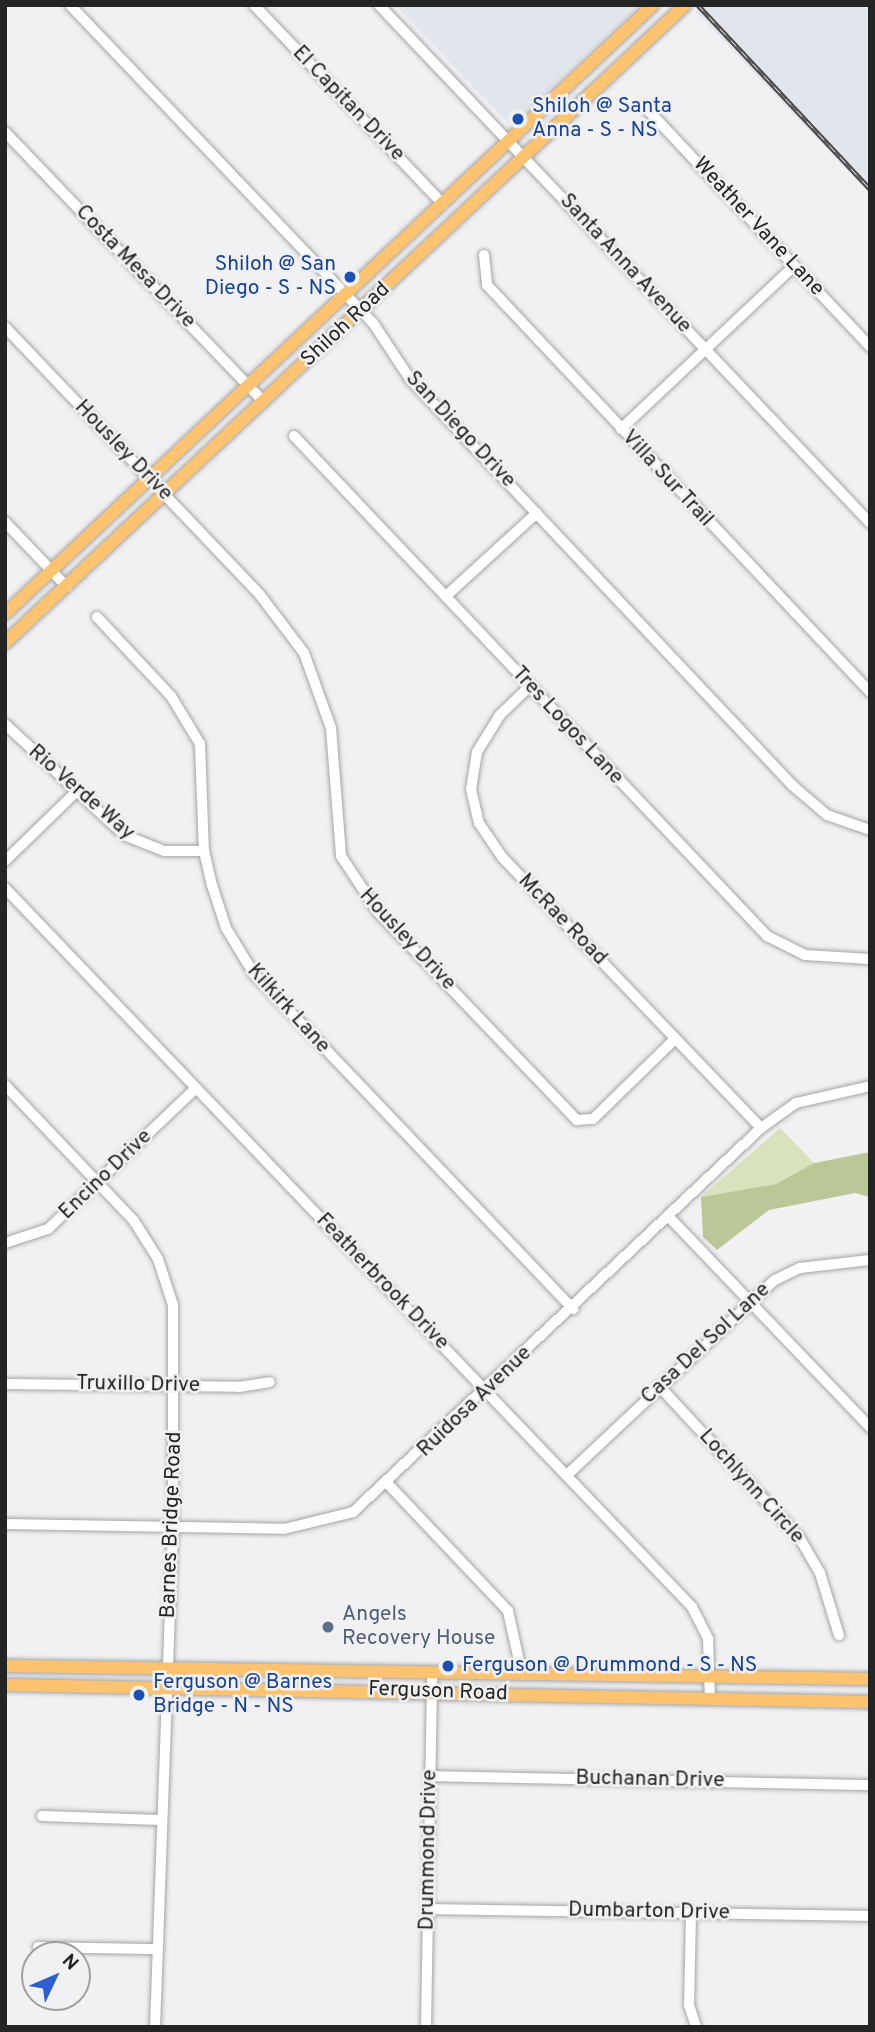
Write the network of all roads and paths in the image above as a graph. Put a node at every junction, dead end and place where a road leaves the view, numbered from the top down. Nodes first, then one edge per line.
1 (70, 5) edge
2 (254, 5) edge
3 (379, 5) edge
4 (653, 5) edge
5 (685, 5) edge
6 (645, 107) dead end
7 (5, 132) edge
8 (510, 141) junction
9 (525, 158) junction
10 (443, 204) junction
11 (484, 255) dead end
12 (794, 266) junction
13 (346, 295) junction
14 (361, 310) junction
15 (5, 327) edge
16 (870, 347) edge
17 (705, 348) junction
18 (249, 387) junction
19 (264, 402) junction
20 (621, 429) junction
21 (294, 436) dead end
22 (150, 479) junction
23 (165, 495) junction
24 (537, 513) junction
25 (5, 522) edge
26 (870, 523) edge
27 (52, 571) junction
28 (67, 587) junction
29 (446, 596) junction
30 (5, 614) edge
31 (97, 617) dead end
32 (5, 643) edge
33 (530, 686) junction
34 (870, 692) edge
35 (5, 724) edge
36 (76, 792) junction
37 (870, 830) edge
38 (204, 851) junction
39 (5, 861) edge
40 (5, 888) edge
41 (870, 958) edge
42 (675, 1039) junction
43 (5, 1085) edge
44 (870, 1086) edge
45 (197, 1088) junction
46 (761, 1128) junction
47 (98, 1182) junction
48 (669, 1217) junction
49 (5, 1243) edge
50 (870, 1260) edge
51 (751, 1302) junction
52 (573, 1309) junction
53 (270, 1382) dead end
54 (5, 1384) edge
55 (175, 1386) junction
56 (660, 1387) junction
57 (485, 1390) junction
58 (870, 1427) edge
59 (567, 1475) junction
60 (388, 1484) junction
61 (5, 1524) edge
62 (173, 1527) junction
63 (839, 1636) dead end
64 (5, 1666) edge
65 (167, 1668) junction
66 (432, 1673) junction
67 (522, 1674) junction
68 (710, 1678) junction
69 (870, 1679) edge
70 (5, 1685) edge
71 (167, 1687) junction
72 (432, 1692) junction
73 (710, 1699) junction
74 (870, 1702) edge
75 (430, 1776) junction
76 (870, 1785) edge
77 (43, 1816) dead end
78 (162, 1820) junction
79 (428, 1909) junction
80 (691, 1913) junction
81 (870, 1916) edge
82 (91, 1948) edge
83 (158, 1949) junction
84 (156, 2027) edge
85 (426, 2027) edge
86 (696, 2027) edge

1 - 13 street, San Diego Drive
2 - 10 street, El Capitan Drive
3 - 8 street, Santa Anna Avenue
4 - 8 main road, Shiloh Road
5 - 9 main road, Shiloh Road
6 - 12 street, Weather Vane Lane
7 - 18 street, Costa Mesa Drive
8 - 9 street, Santa Anna Avenue
8 - 10 main road, Shiloh Road
9 - 14 main road, Shiloh Road
9 - 17 street, Santa Anna Avenue
10 - 13 main road, Shiloh Road
11 - 20 street, Villa Sur Trail
12 - 16 street, Weather Vane Lane
12 - 17 street
13 - 14 street, San Diego Drive
13 - 18 main road, Shiloh Road
14 - 19 main road, Shiloh Road
14 - 24 street, San Diego Drive
15 - 22 street, Housley Drive
17 - 20 street
17 - 26 street, Santa Anna Avenue
18 - 19 street, Costa Mesa Drive
18 - 22 main road, Shiloh Road
19 - 23 main road, Shiloh Road
20 - 34 street, Villa Sur Trail
21 - 29 street, Tres Logos Lane
22 - 23 street, Housley Drive
22 - 27 main road, Shiloh Road
23 - 28 main road, Shiloh Road
23 - 42 street, Housley Drive
24 - 29 street
24 - 37 street, San Diego Drive
25 - 27 street
27 - 28 street
27 - 30 main road, Shiloh Road
28 - 32 main road, Shiloh Road
29 - 33 street, Tres Logos Lane
31 - 38 street, Kilkirk Lane
33 - 41 street, Tres Logos Lane
33 - 42 street, McRae Road
35 - 36 street, Rio Verde Way
36 - 38 street, Rio Verde Way
36 - 39 street
38 - 52 street, Kilkirk Lane
40 - 45 street, Featherbrook Drive
42 - 46 street, McRae Road
43 - 47 street, Barnes Bridge Road
44 - 46 street, Ruidosa Avenue
45 - 47 street, Encino Drive
45 - 57 street, Featherbrook Drive
46 - 48 street, Ruidosa Avenue
47 - 49 street, Encino Drive
47 - 55 street, Barnes Bridge Road
48 - 51 street
48 - 52 street, Ruidosa Avenue
50 - 51 street, Casa Del Sol Lane
51 - 56 street, Casa Del Sol Lane
51 - 58 street
52 - 57 street, Ruidosa Avenue
53 - 55 street, Truxillo Drive
54 - 55 street, Truxillo Drive
55 - 62 street, Barnes Bridge Road
56 - 59 street, Casa Del Sol Lane
56 - 63 street, Lochlynn Circle
57 - 59 street, Featherbrook Drive
57 - 60 street, Ruidosa Avenue
59 - 68 street, Featherbrook Drive
60 - 62 street, Ruidosa Avenue
60 - 67 street
61 - 62 street, Ruidosa Avenue
62 - 65 street, Barnes Bridge Road
64 - 65 main road, Ferguson Road
65 - 66 main road, Ferguson Road
65 - 71 street, Barnes Bridge Road
66 - 67 main road, Ferguson Road
66 - 72 street, Drummond Drive
67 - 68 main road, Ferguson Road
68 - 69 main road, Ferguson Road
68 - 73 street, Featherbrook Drive
70 - 71 main road, Ferguson Road
71 - 72 main road, Ferguson Road
71 - 78 street, Barnes Bridge Road
72 - 73 main road, Ferguson Road
72 - 75 street, Drummond Drive
73 - 74 main road, Ferguson Road
75 - 76 street, Buchanan Drive
75 - 79 street, Drummond Drive
77 - 78 street
78 - 83 street, Barnes Bridge Road
79 - 80 street, Dumbarton Drive
79 - 85 street, Drummond Drive
80 - 81 street, Dumbarton Drive
80 - 86 street
82 - 83 street
83 - 84 street, Barnes Bridge Road

